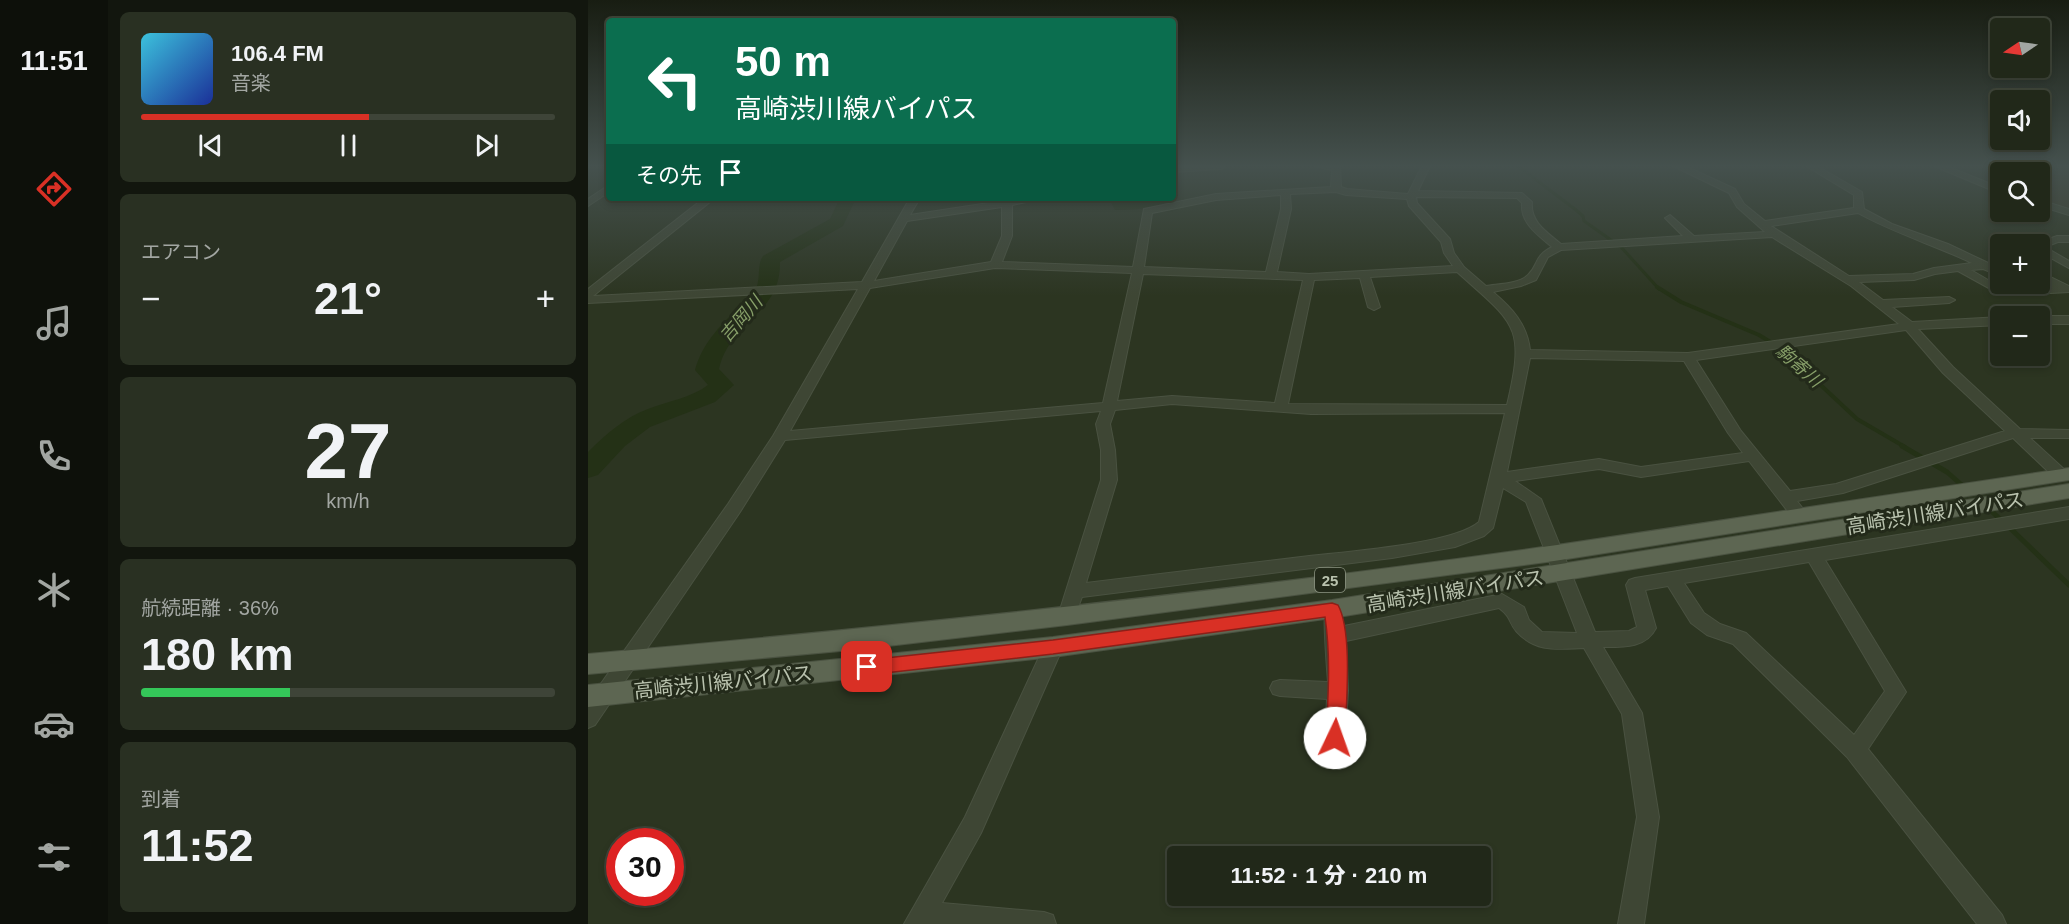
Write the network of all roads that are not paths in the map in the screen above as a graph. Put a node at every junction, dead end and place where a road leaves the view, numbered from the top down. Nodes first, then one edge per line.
1 (696, 209) edge
2 (909, 209) edge
3 (967, 209) edge
4 (1007, 209) edge
5 (1155, 209) edge
6 (1286, 209) edge
7 (1417, 209) edge
8 (1526, 209) edge
9 (1745, 209) edge
10 (1859, 210) joint
11 (1670, 218) dead end
12 (903, 219) junction
13 (1764, 224) junction
14 (1774, 234) junction
15 (1691, 239) junction
16 (2069, 239) edge
17 (2050, 242) edge
18 (1559, 248) junction
19 (2050, 254) edge
20 (995, 265) junction
21 (1987, 265) junction
22 (1990, 265) edge
23 (2069, 266) edge
24 (1990, 267) edge
25 (1960, 268) junction
26 (1460, 269) junction
27 (1137, 271) junction
28 (1364, 274) junction
29 (1271, 276) junction
30 (1309, 277) junction
31 (1847, 279) junction
32 (2050, 280) edge
33 (867, 285) junction
34 (1990, 286) edge
35 (2067, 289) edge
36 (1483, 290) junction
37 (2050, 290) edge
38 (588, 295) edge
39 (588, 300) edge
40 (1949, 300) dead end
41 (1883, 304) junction
42 (1374, 307) dead end
43 (2050, 320) edge
44 (2069, 320) edge
45 (1990, 322) edge
46 (1909, 326) junction
47 (1524, 354) junction
48 (1688, 357) junction
49 (1109, 407) junction
50 (1281, 407) junction
51 (1513, 409) junction
52 (2014, 433) junction
53 (2069, 434) edge
54 (780, 436) junction
55 (1752, 456) junction
56 (1499, 478) junction
57 (2066, 480) edge
58 (1793, 506) junction
59 (2069, 513) edge
60 (1813, 555) junction
61 (1558, 564) junction
62 (1672, 578) junction
63 (1075, 591) junction
64 (1332, 609) junction
65 (1067, 616) junction
66 (1336, 636) junction
67 (1589, 640) junction
68 (1053, 647) junction
69 (628, 661) junction
70 (588, 664) edge
71 (1280, 688) dead end
72 (1338, 691) junction
73 (597, 695) edge
74 (588, 719) edge
75 (1335, 738) dead end
76 (1855, 750) junction
77 (921, 919) edge
78 (1044, 924) edge
79 (1631, 924) edge
80 (1993, 924) edge

1 - 38 street
2 - 12 street
3 - 12 street
4 - 20 street
5 - 27 street
6 - 29 street
7 - 26 street
8 - 18 street
9 - 13 street
10 - 13 street
10 - 21 street
11 - 15 street
12 - 33 street
13 - 14 street
14 - 15 street
14 - 31 street
15 - 18 street
16 - 17 street
18 - 36 street
19 - 23 street
20 - 27 street
20 - 33 street
21 - 22 street
21 - 24 street
21 - 25 street
25 - 31 street
25 - 34 street
26 - 28 street
26 - 36 street
27 - 29 street
27 - 49 street
28 - 30 street
28 - 42 street
29 - 30 street
30 - 50 street
31 - 41 street
32 - 35 street
33 - 39 street
33 - 54 street
35 - 37 street
36 - 47 street
40 - 41 street
41 - 46 street
43 - 44 street
45 - 46 street
46 - 48 street
46 - 52 street
47 - 48 street
47 - 51 street
48 - 55 street
49 - 50 street
49 - 54 street
49 - 63 street
50 - 51 street
51 - 56 street
52 - 53 street
52 - 57 street
52 - 58 street
54 - 69 street
55 - 56 street
55 - 58 street
56 - 61 street
56 - 63 street
57 - 58 main road, 高崎渋川線バイパス / 25
57 - 61 main road, 高崎渋川線バイパス / 25
58 - 61 main road, 高崎渋川線バイパス / 25
59 - 60 street
60 - 62 street
60 - 76 street
61 - 64 main road, 高崎渋川線バイパス / 25
61 - 65 main road, 高崎渋川線バイパス / 25
61 - 67 street
62 - 67 street
62 - 76 street
63 - 65 street
64 - 66 street
64 - 68 main road, 高崎渋川線バイパス / 25
65 - 69 main road, 高崎渋川線バイパス / 25
66 - 67 street
66 - 72 street
67 - 79 street
68 - 73 main road, 高崎渋川線バイパス / 25
68 - 77 street
69 - 70 main road, 高崎渋川線バイパス / 25
69 - 73 street
71 - 72 street
72 - 75 street
73 - 74 street
76 - 80 street
77 - 78 street

